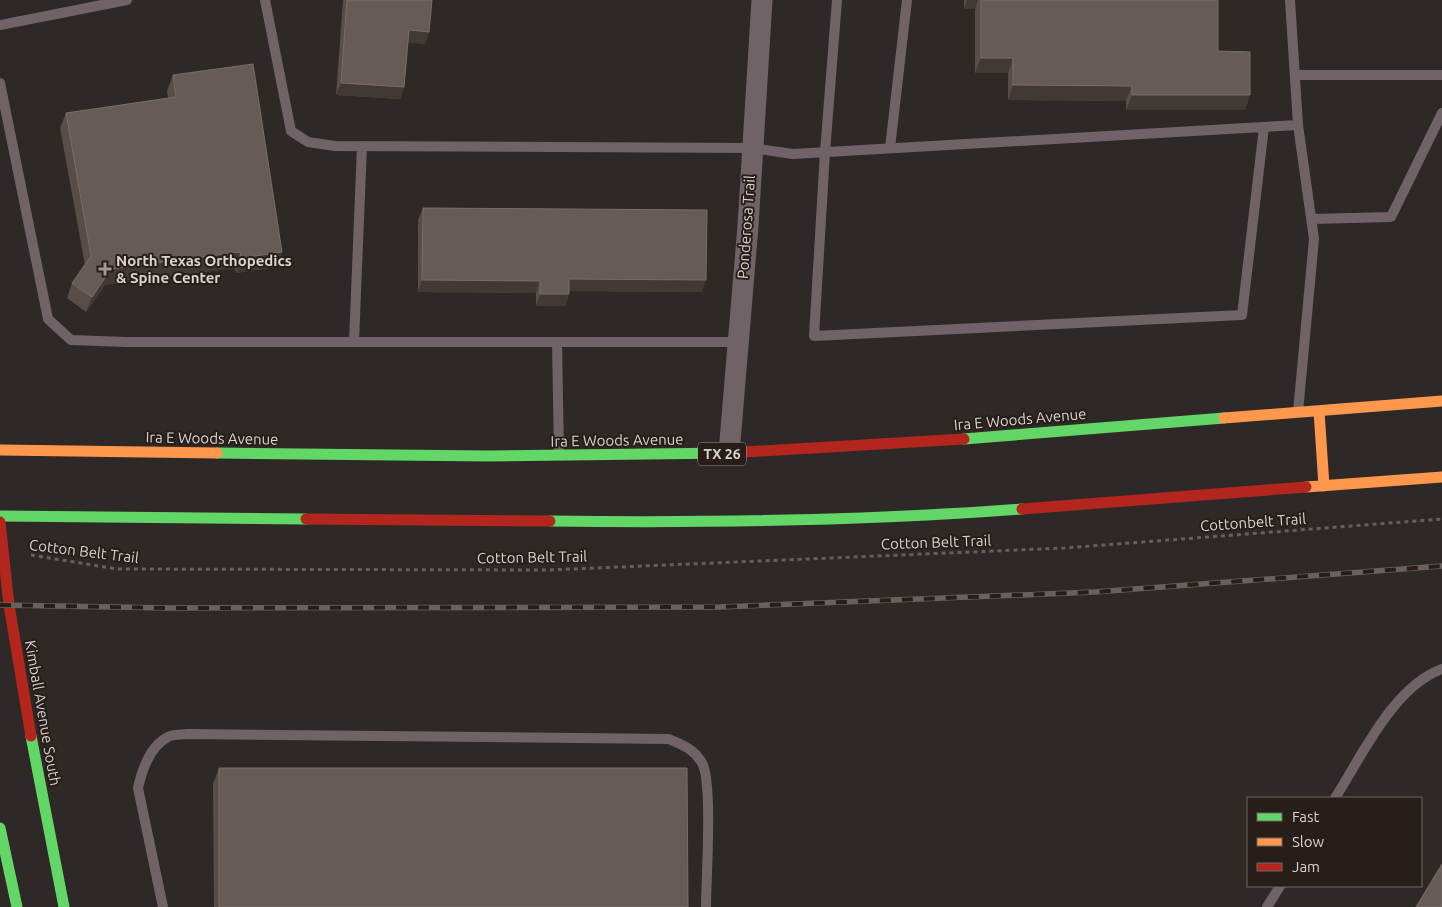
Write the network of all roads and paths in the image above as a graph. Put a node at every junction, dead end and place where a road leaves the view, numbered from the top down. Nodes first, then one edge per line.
1 (127, 0) edge
2 (265, 0) edge
3 (762, 0) edge
4 (837, 0) edge
5 (907, 0) edge
6 (1290, 0) edge
7 (0, 25) edge
8 (1295, 75) junction
9 (1442, 75) edge
10 (0, 83) edge
11 (1442, 113) edge
12 (3, 121) edge
13 (1298, 125) junction
14 (1264, 127) junction
15 (362, 146) junction
16 (751, 148) junction
17 (890, 148) junction
18 (824, 152) junction
19 (1312, 219) junction
20 (354, 342) junction
21 (557, 342) junction
22 (738, 342) junction
23 (1442, 401) edge
24 (1319, 411) junction
25 (1298, 412) junction
26 (0, 450) edge
27 (729, 454) junction
28 (559, 456) junction
29 (1442, 477) edge
30 (1324, 486) junction
31 (0, 516) edge
32 (1442, 519) edge
33 (0, 522) edge
34 (1065, 548) joint
35 (5, 554) junction
36 (1442, 669) edge
37 (1336, 797) edge
38 (0, 828) edge
39 (1279, 887) edge
40 (17, 907) edge
41 (64, 907) edge
42 (163, 907) edge
43 (706, 907) edge
44 (1267, 907) edge

1 - 7 lane
2 - 15 lane
3 - 16 street, Ponderosa Trail
4 - 18 lane
5 - 17 lane
6 - 8 lane
8 - 9 lane
8 - 13 lane
10 - 12 lane
11 - 19 lane
12 - 20 lane
13 - 14 lane
13 - 19 lane
14 - 17 lane
14 - 18 lane
15 - 16 lane
15 - 20 lane
16 - 18 lane
16 - 22 street, Ponderosa Trail
17 - 18 lane
19 - 25 lane
20 - 21 lane
21 - 22 lane
21 - 28 lane
22 - 27 street, Ponderosa Trail
23 - 24 main road, Ira E Woods Avenue / TX 26
24 - 25 main road, Ira E Woods Avenue / TX 26
24 - 30 main road
25 - 27 main road, Ira E Woods Avenue / TX 26
26 - 28 main road, Ira E Woods Avenue / TX 26
27 - 28 main road, Ira E Woods Avenue / TX 26
29 - 30 main road
30 - 31 main road
32 - 34 path, Cottonbelt Trail
33 - 35 main road, Kimball Avenue South
34 - 35 path, Cotton Belt Trail
35 - 41 main road, Kimball Avenue South
36 - 37 lane
38 - 40 main road
39 - 44 lane
42 - 43 lane

